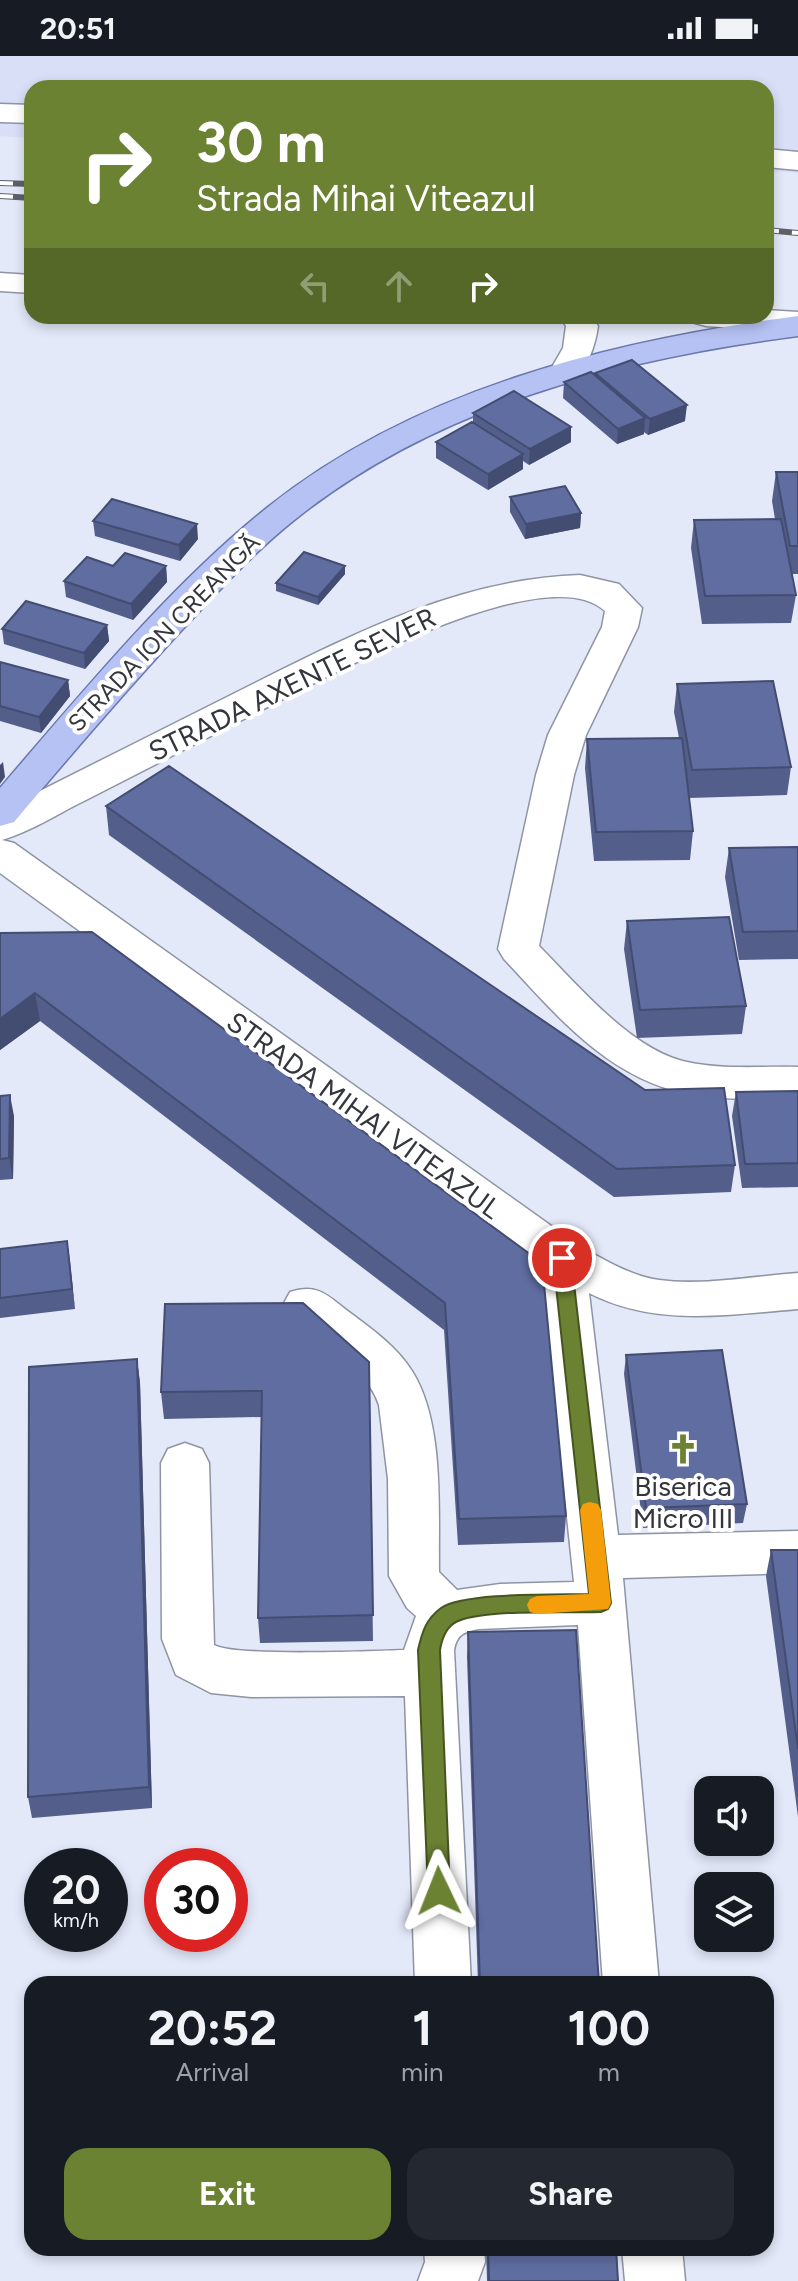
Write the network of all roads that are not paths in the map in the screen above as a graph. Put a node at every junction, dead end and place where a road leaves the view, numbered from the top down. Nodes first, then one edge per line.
1 (0, 113) edge
2 (24, 114) edge
3 (774, 159) edge
4 (798, 161) edge
5 (0, 282) edge
6 (24, 284) edge
7 (774, 322) edge
8 (581, 324) edge
9 (798, 324) edge
10 (564, 374) junction
11 (0, 813) edge
12 (0, 827) edge
13 (0, 853) edge
14 (798, 1083) edge
15 (562, 1258) junction
16 (797, 1294) edge
17 (306, 1305) edge
18 (185, 1463) dead end
19 (798, 1552) edge
20 (598, 1580) junction
21 (450, 1614) junction
22 (430, 1673) junction
23 (443, 1976) edge
24 (630, 1976) edge
25 (455, 2256) edge
26 (653, 2256) edge
27 (448, 2281) edge
28 (655, 2281) edge

1 - 2 street
3 - 4 street
5 - 6 street
7 - 9 street
8 - 10 street
9 - 10 main road, STRADA ION CREANGĂ
10 - 11 main road, STRADA ION CREANGĂ
12 - 14 street, STRADA AXENTE SEVER
13 - 15 street, STRADA MIHAI VITEAZUL
15 - 16 street
15 - 20 street
17 - 21 street
18 - 22 street
19 - 20 street
20 - 21 street
20 - 24 street
21 - 22 street
22 - 23 street
25 - 27 street
26 - 28 street

